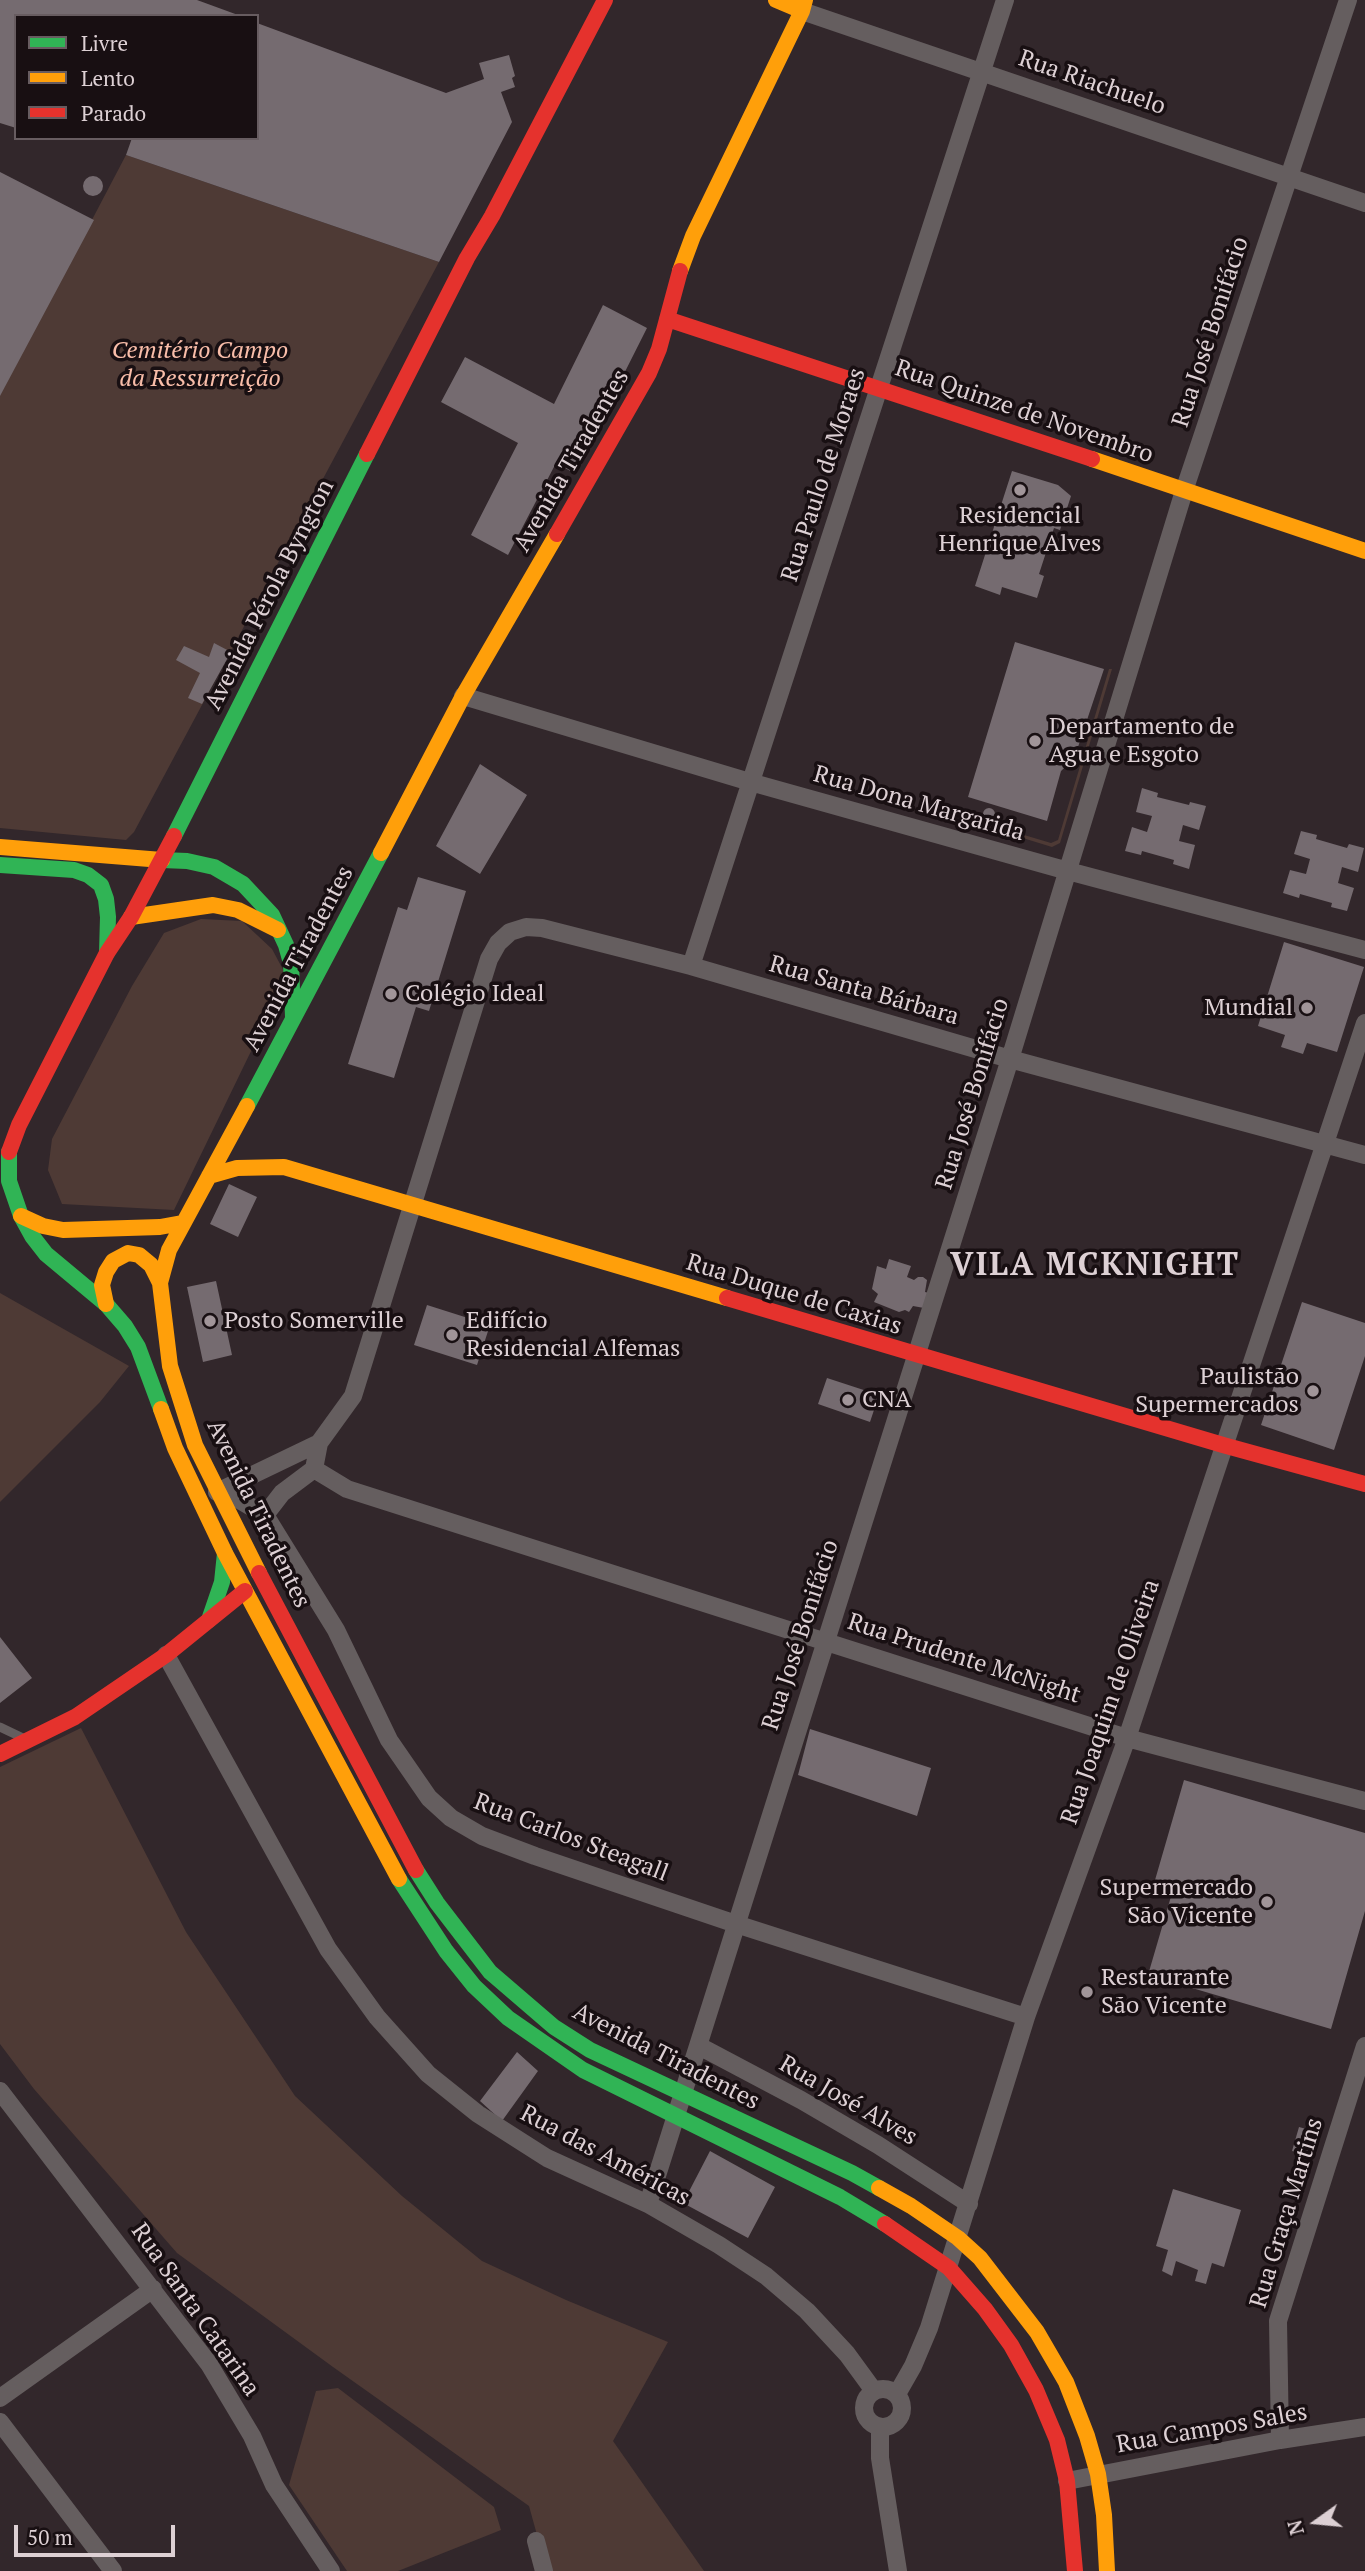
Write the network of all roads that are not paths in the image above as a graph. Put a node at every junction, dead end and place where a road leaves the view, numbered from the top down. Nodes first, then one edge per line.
1 (606, 0) edge
2 (776, 0) edge
3 (1005, 0) edge
4 (1348, 0) edge
5 (807, 4) edge
6 (983, 71) junction
7 (1288, 177) junction
8 (1365, 203) edge
9 (667, 319) junction
10 (878, 387) junction
11 (1184, 491) junction
12 (1365, 551) edge
13 (463, 696) junction
14 (750, 782) junction
15 (0, 847) edge
16 (162, 860) junction
17 (0, 865) edge
18 (1068, 871) junction
19 (131, 917) junction
20 (281, 931) junction
21 (1365, 950) edge
22 (107, 953) junction
23 (691, 966) junction
24 (293, 1021) junction
25 (1365, 1023) edge
26 (1010, 1059) junction
27 (1325, 1144) junction
28 (1365, 1156) edge
29 (209, 1175) junction
30 (411, 1205) junction
31 (21, 1216) junction
32 (182, 1223) junction
33 (160, 1283) junction
34 (106, 1304) junction
35 (917, 1355) junction
36 (319, 1443) junction
37 (1223, 1445) junction
38 (314, 1469) junction
39 (1365, 1484) edge
40 (217, 1492) junction
41 (265, 1515) junction
42 (225, 1553) junction
43 (253, 1560) junction
44 (245, 1591) junction
45 (208, 1624) junction
46 (825, 1640) junction
47 (166, 1655) junction
48 (0, 1727) edge
49 (1127, 1738) junction
50 (27, 1741) junction
51 (0, 1754) edge
52 (1365, 1801) edge
53 (736, 1924) junction
54 (1026, 2017) junction
55 (699, 2046) junction
56 (1365, 2046) edge
57 (0, 2091) edge
58 (683, 2095) junction
59 (676, 2117) junction
60 (648, 2204) junction
61 (969, 2204) junction
62 (958, 2238) junction
63 (948, 2268) junction
64 (153, 2289) junction
65 (874, 2391) junction
66 (897, 2394) junction
67 (0, 2398) edge
68 (0, 2421) edge
69 (880, 2427) junction
70 (1365, 2427) edge
71 (1280, 2440) junction
72 (1098, 2474) junction
73 (1068, 2481) junction
74 (536, 2541) dead end
75 (113, 2571) edge
76 (331, 2571) edge
77 (544, 2571) edge
78 (898, 2571) edge
79 (1074, 2571) edge
80 (1107, 2571) edge

1 - 16 main road, Avenida Pérola Byngton
2 - 5 main road
3 - 6 street, Rua Paulo de Moraes
4 - 7 street, Rua José Bonifácio
5 - 6 street, Rua Riachuelo
5 - 9 main road, Avenida Tiradentes
6 - 7 street, Rua Riachuelo
6 - 10 street, Rua Paulo de Moraes
7 - 8 street, Rua Riachuelo
7 - 11 street, Rua José Bonifácio
9 - 10 main road, Rua Quinze de Novembro
9 - 13 main road, Avenida Tiradentes
10 - 11 main road, Rua Quinze de Novembro
10 - 14 street, Rua Paulo de Moraes
11 - 12 main road, Rua Quinze de Novembro
11 - 18 street, Rua José Bonifácio
13 - 14 street, Rua Dona Margarida
13 - 24 main road, Avenida Tiradentes
14 - 18 street, Rua Dona Margarida
14 - 23 street, Rua Paulo de Moraes
15 - 16 main road
16 - 19 main road, Avenida Pérola Byngton
16 - 20 main road
17 - 22 main road
18 - 21 street, Rua Dona Margarida
18 - 26 street, Rua José Bonifácio
19 - 20 main road
19 - 22 main road, Avenida Pérola Byngton
20 - 24 main road
22 - 31 main road, Avenida Pérola Byngton
23 - 26 street, Rua Santa Bárbara
23 - 30 street, Rua Santa Bárbara
24 - 29 main road, Avenida Tiradentes
25 - 27 street, Rua Joaquim de Oliveira
26 - 27 street, Rua Santa Bárbara
26 - 35 street, Rua José Bonifácio
27 - 28 street, Rua Santa Bárbara
27 - 37 street, Rua Joaquim de Oliveira
29 - 30 main road, Rua Duque de Caxias
29 - 32 main road, Avenida Tiradentes
30 - 35 main road, Rua Duque de Caxias
30 - 36 street
31 - 32 main road
31 - 34 main road, Avenida Tiradentes
32 - 33 main road, Avenida Tiradentes
33 - 34 main road
33 - 40 main road, Avenida Tiradentes
34 - 42 main road, Avenida Tiradentes
35 - 37 main road, Rua Duque de Caxias
35 - 46 street, Rua José Bonifácio
36 - 38 street
36 - 40 street
37 - 39 main road, Rua Duque de Caxias
37 - 49 street, Rua Joaquim de Oliveira
38 - 41 street
38 - 46 street, Rua Prudente McNight
40 - 41 street, Rua Carlos Steagall
40 - 43 main road, Avenida Tiradentes
41 - 53 street, Rua Carlos Steagall
42 - 44 main road, Avenida Tiradentes
42 - 45 main road
43 - 44 main road
43 - 58 main road, Avenida Tiradentes
44 - 45 main road
44 - 59 main road, Avenida Tiradentes
45 - 47 main road
46 - 49 street, Rua Prudente McNight
46 - 53 street, Rua José Bonifácio
47 - 50 main road
47 - 60 street, Rua das Américas
48 - 50 lane
49 - 52 street, Rua Prudente McNight
49 - 54 street, Rua Joaquim de Oliveira
50 - 51 main road
53 - 54 street, Rua Carlos Steagall
53 - 55 street, Rua José Bonifácio
54 - 61 street, Rua Joaquim de Oliveira
55 - 58 street, Rua José Bonifácio
55 - 61 street, Rua José Alves
56 - 71 street, Rua Graça Martins
57 - 64 street, Rua Santa Catarina
58 - 59 street, Rua José Bonifácio
58 - 62 main road, Avenida Tiradentes
59 - 60 street, Rua José Bonifácio
59 - 63 main road, Avenida Tiradentes
60 - 65 street, Rua das Américas
61 - 62 street, Rua Joaquim de Oliveira
62 - 63 street, Rua Joaquim de Oliveira
62 - 72 main road, Avenida Tiradentes
63 - 66 street, Rua Joaquim de Oliveira
63 - 73 main road, Avenida Tiradentes
64 - 67 street
64 - 76 street, Rua Santa Catarina
65 - 66 street
65 - 69 street
66 - 69 street
68 - 75 street
69 - 78 street
70 - 71 street, Rua Campos Sales
71 - 72 street, Rua Campos Sales
72 - 73 street, Rua Campos Sales
72 - 80 main road, Avenida Tiradentes
73 - 79 main road, Avenida Tiradentes
74 - 77 street

